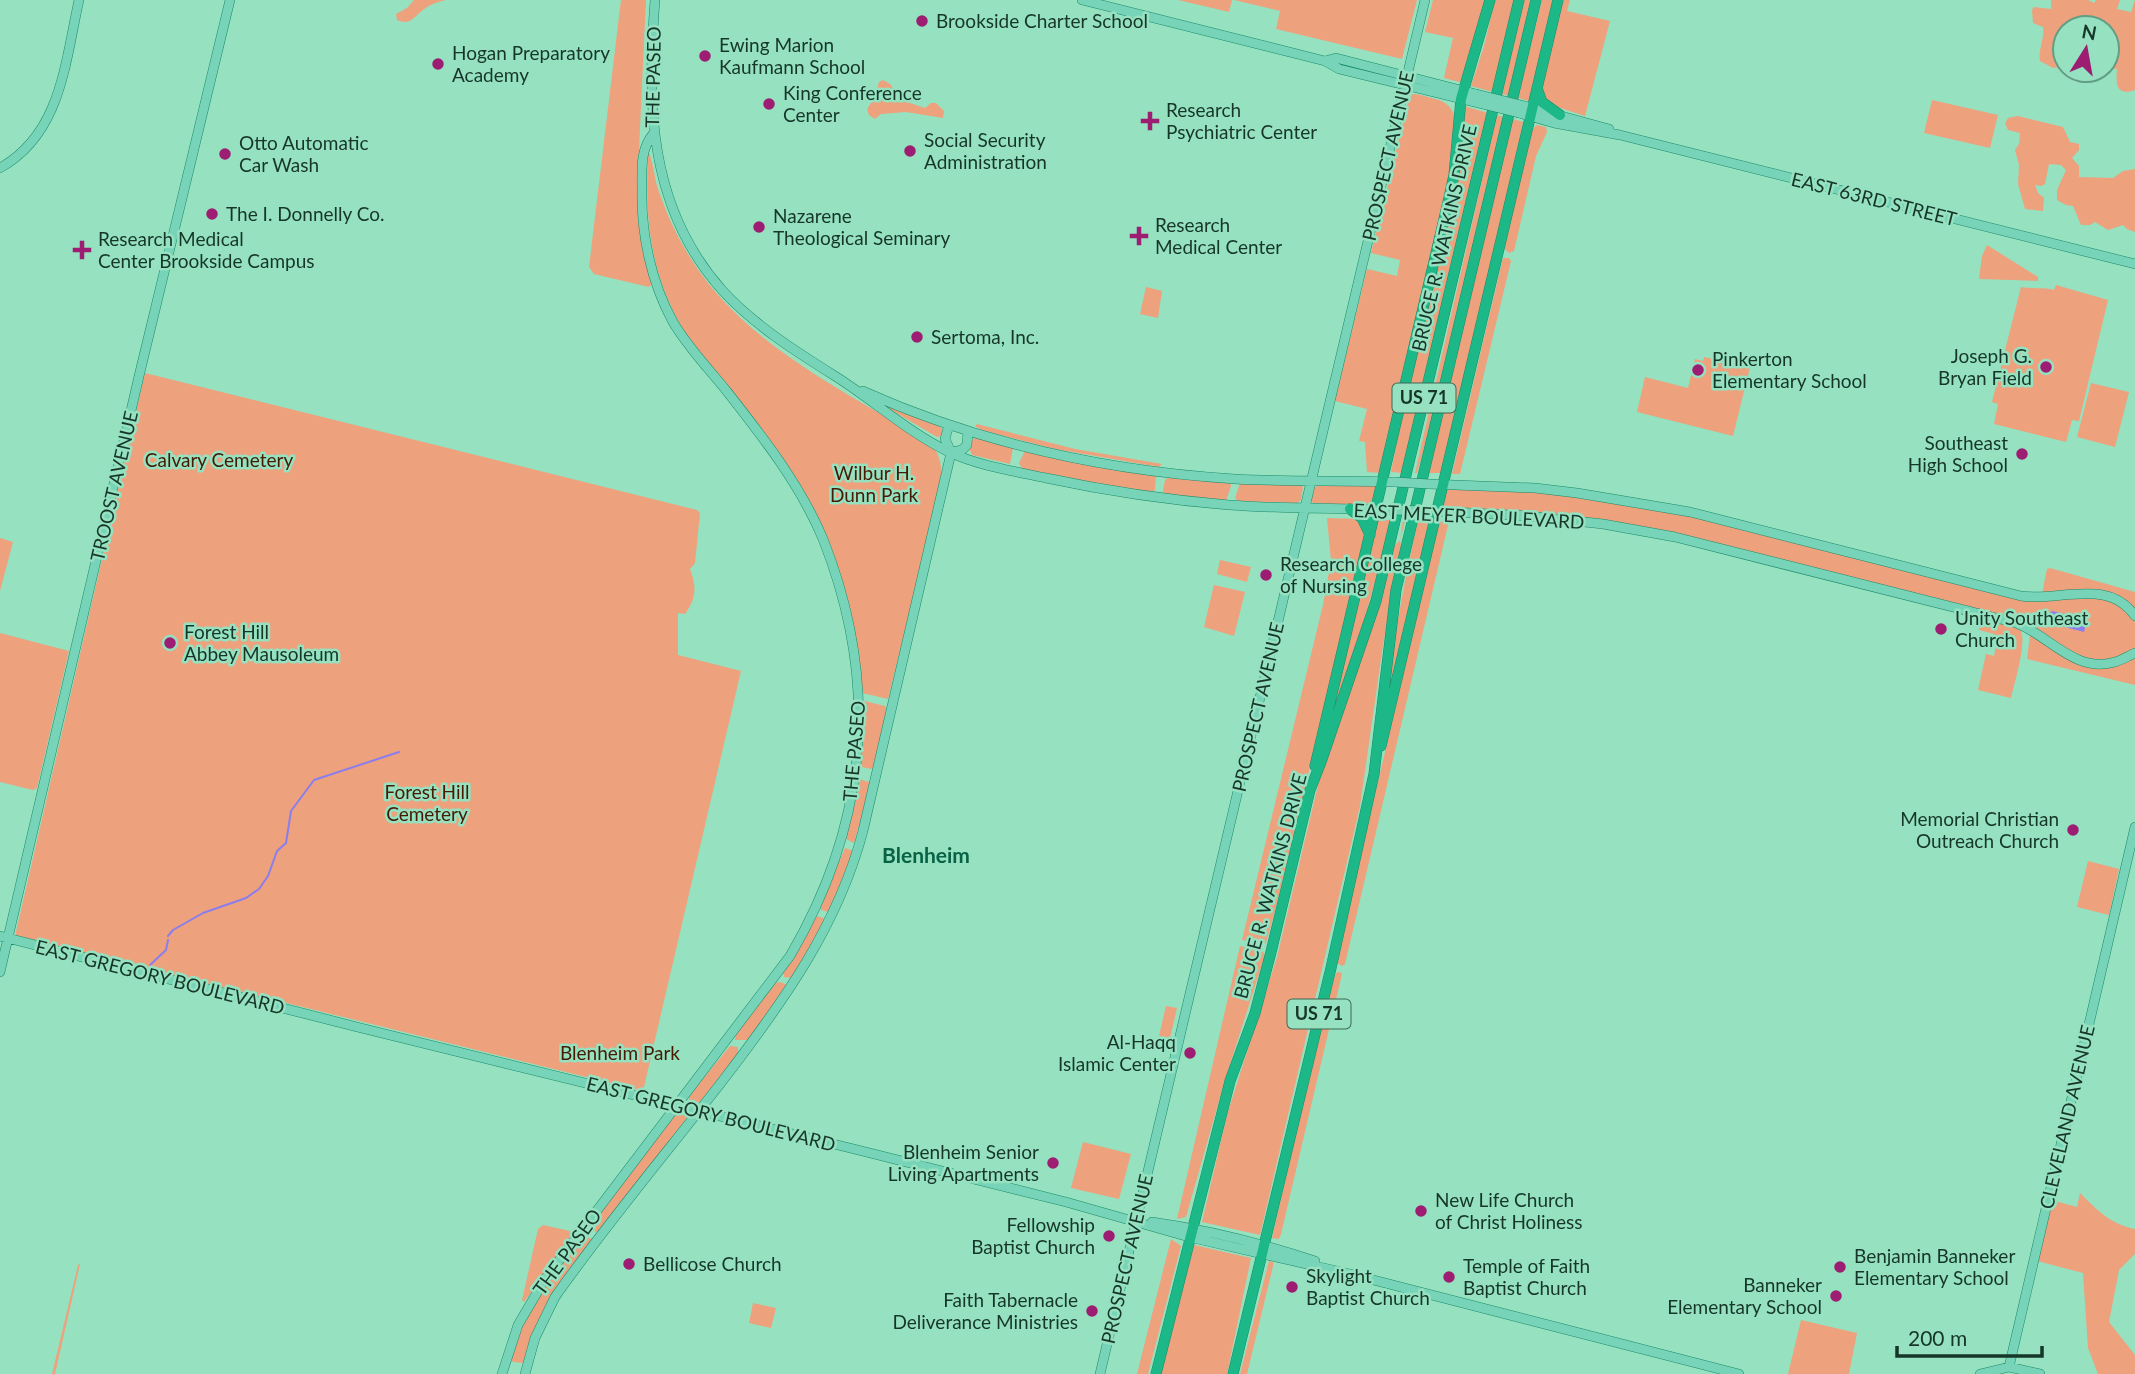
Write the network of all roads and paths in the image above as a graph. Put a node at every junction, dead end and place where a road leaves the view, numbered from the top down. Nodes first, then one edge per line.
1 (79, 0) edge
2 (230, 0) edge
3 (655, 0) edge
4 (1082, 0) edge
5 (1425, 0) edge
6 (1490, 0) edge
7 (1519, 0) edge
8 (1536, 0) edge
9 (1558, 0) edge
10 (1406, 81) junction
11 (1537, 88) junction
12 (1462, 94) junction
13 (1525, 110) junction
14 (1560, 115) junction
15 (653, 134) junction
16 (1620, 135) junction
17 (0, 168) edge
18 (2133, 265) edge
19 (847, 383) junction
20 (949, 425) junction
21 (968, 432) junction
22 (951, 453) junction
23 (1311, 481) junction
24 (1389, 482) junction
25 (1443, 484) junction
26 (1305, 508) junction
27 (1350, 509) junction
28 (1377, 510) junction
29 (1431, 511) junction
30 (1370, 536) junction
31 (2135, 616) edge
32 (2134, 652) edge
33 (1374, 774) junction
34 (1310, 790) junction
35 (2135, 827) edge
36 (4, 937) edge
37 (0, 972) edge
38 (677, 1105) junction
39 (699, 1111) junction
40 (1136, 1221) junction
41 (1190, 1232) junction
42 (1262, 1249) junction
43 (2009, 1367) junction
44 (502, 1374) edge
45 (525, 1374) edge
46 (1100, 1374) edge
47 (1156, 1374) edge
48 (1233, 1374) edge
49 (1739, 1374) edge
50 (1980, 1374) edge
51 (2040, 1374) edge

1 - 17 main road
2 - 36 main road, TROOST AVENUE
3 - 15 main road, THE PASEO
4 - 10 main road, EAST 63RD STREET
5 - 10 main road, PROSPECT AVENUE
6 - 12 highway
7 - 34 highway, BRUCE R. WATKINS DRIVE / US 71
8 - 33 highway, BRUCE R. WATKINS DRIVE / US 71
9 - 11 highway
10 - 12 main road, EAST 63RD STREET
10 - 23 main road, PROSPECT AVENUE
11 - 13 highway
11 - 14 highway
12 - 13 main road, EAST 63RD STREET, bridge
12 - 24 highway
13 - 14 main road, EAST 63RD STREET
13 - 16 main road, EAST 63RD STREET
13 - 25 highway
14 - 16 main road, EAST 63RD STREET
15 - 19 main road, EAST MEYER BOULEVARD
15 - 38 main road, THE PASEO
16 - 18 main road, EAST 63RD STREET
19 - 20 main road, EAST MEYER BOULEVARD
19 - 22 main road, EAST MEYER BOULEVARD
20 - 21 main road
20 - 22 main road
21 - 22 main road
21 - 23 main road, EAST MEYER BOULEVARD
22 - 26 main road, EAST MEYER BOULEVARD
22 - 39 main road, THE PASEO
23 - 24 main road, EAST MEYER BOULEVARD
23 - 26 main road, PROSPECT AVENUE
24 - 25 main road, EAST MEYER BOULEVARD, bridge
24 - 28 highway
25 - 29 highway
25 - 31 main road, EAST MEYER BOULEVARD
26 - 27 main road, EAST MEYER BOULEVARD
26 - 40 main road, PROSPECT AVENUE
27 - 28 main road, EAST MEYER BOULEVARD
27 - 30 highway
28 - 29 main road, EAST MEYER BOULEVARD, bridge
28 - 30 highway
29 - 32 main road, EAST MEYER BOULEVARD
29 - 33 highway
30 - 34 highway
33 - 42 highway, BRUCE R. WATKINS DRIVE / US 71
34 - 41 highway, BRUCE R. WATKINS DRIVE / US 71
35 - 43 main road, CLEVELAND AVENUE
36 - 37 main road, TROOST AVENUE
36 - 38 main road, EAST GREGORY BOULEVARD
38 - 39 main road, EAST GREGORY BOULEVARD
38 - 44 main road, THE PASEO
39 - 40 main road, EAST GREGORY BOULEVARD
39 - 45 main road, THE PASEO
40 - 41 main road, EAST GREGORY BOULEVARD
40 - 46 main road, PROSPECT AVENUE
41 - 42 main road, EAST GREGORY BOULEVARD
41 - 47 highway, BRUCE R. WATKINS DRIVE / US 71
42 - 48 highway, BRUCE R. WATKINS DRIVE / US 71
42 - 49 main road, EAST GREGORY BOULEVARD
43 - 50 main road
43 - 51 main road

